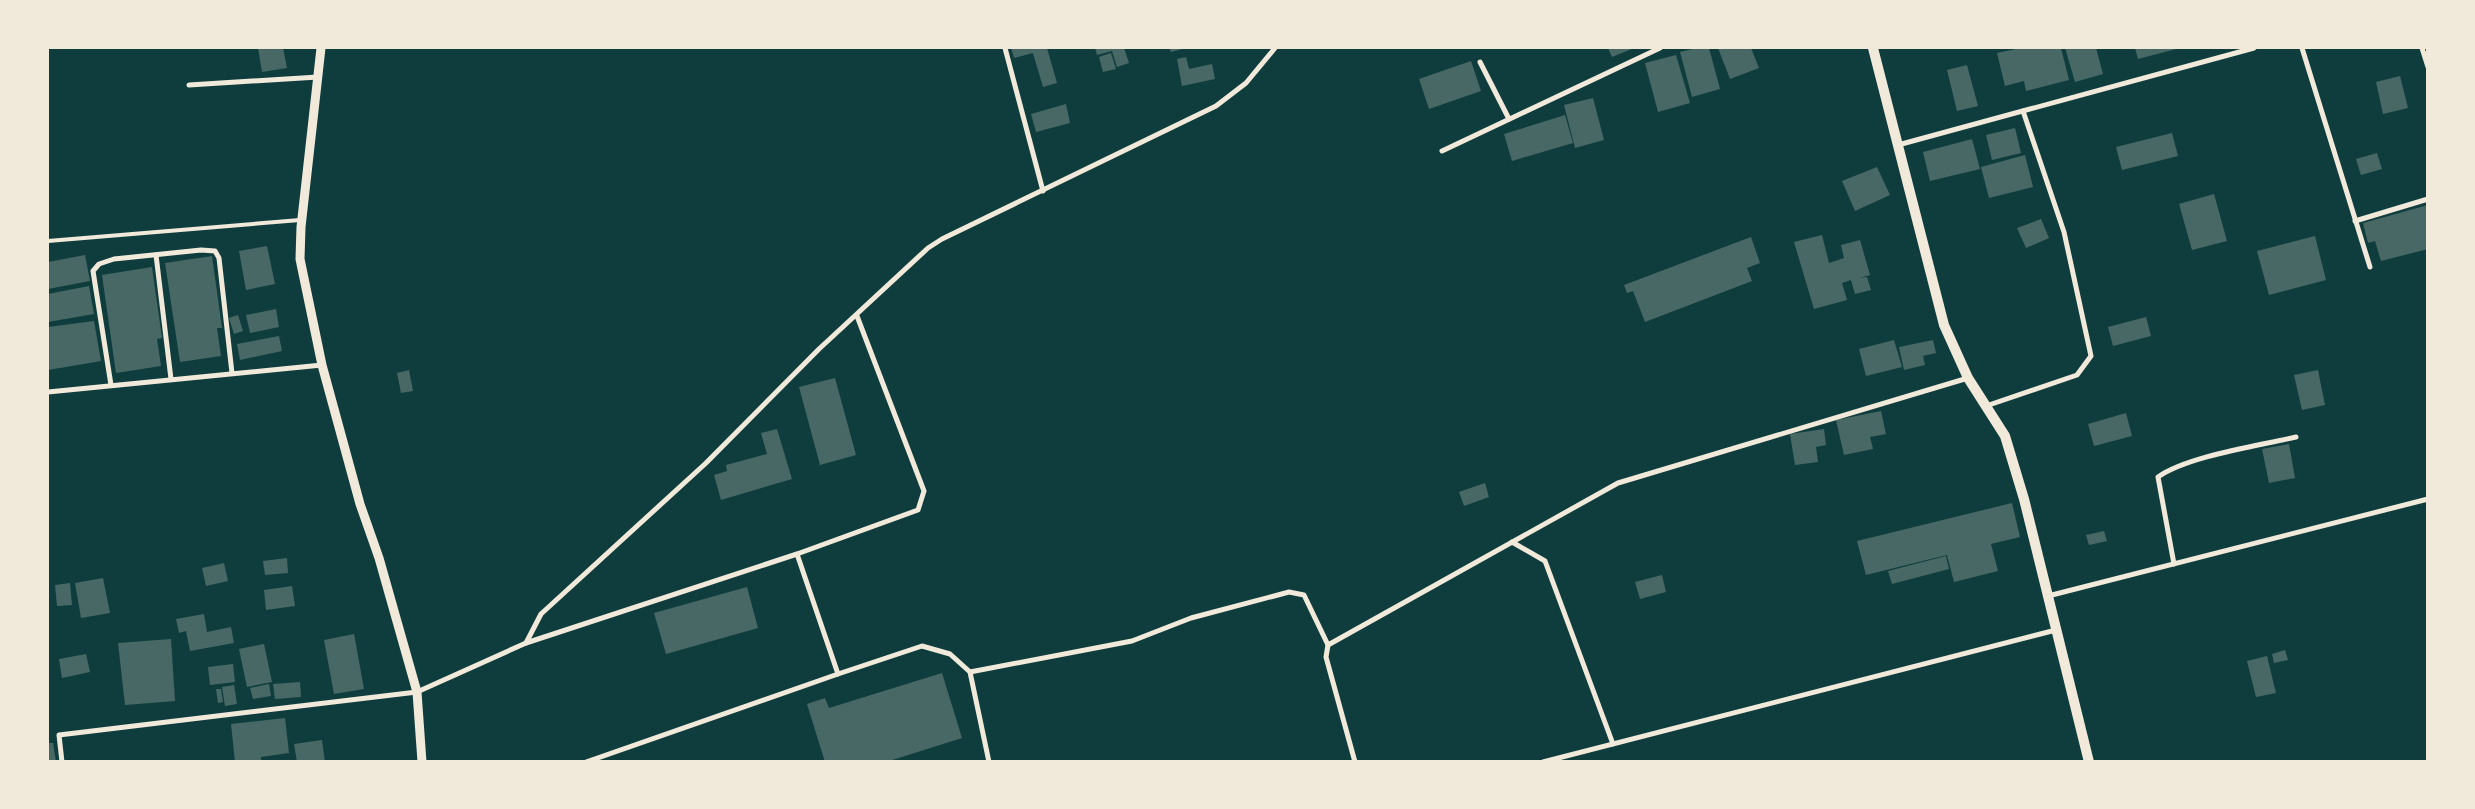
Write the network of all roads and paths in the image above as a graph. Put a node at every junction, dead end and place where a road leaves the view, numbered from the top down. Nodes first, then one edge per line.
1 (321, 48) edge
2 (1005, 48) edge
3 (1275, 48) edge
4 (1660, 48) edge
5 (1873, 48) edge
6 (2254, 48) edge
7 (2302, 48) edge
8 (2422, 48) edge
9 (1480, 62) dead end
10 (2428, 67) edge
11 (318, 77) junction
12 (189, 85) dead end
13 (2023, 111) junction
14 (1509, 120) junction
15 (1898, 145) junction
16 (1442, 151) dead end
17 (1043, 190) junction
18 (2428, 199) edge
19 (302, 220) junction
20 (2355, 221) junction
21 (48, 241) edge
22 (156, 255) junction
23 (2370, 267) dead end
24 (857, 316) junction
25 (322, 364) junction
26 (232, 373) junction
27 (1968, 378) junction
28 (171, 379) junction
29 (111, 385) junction
30 (48, 392) edge
31 (1986, 406) junction
32 (2296, 437) dead end
33 (2428, 499) edge
34 (1512, 542) junction
35 (797, 554) junction
36 (2174, 564) junction
37 (2048, 596) junction
38 (2057, 630) junction
39 (526, 643) junction
40 (1328, 645) junction
41 (970, 672) junction
42 (838, 674) junction
43 (417, 692) junction
44 (1613, 744) junction
45 (62, 762) edge
46 (422, 762) edge
47 (586, 762) edge
48 (989, 762) edge
49 (1354, 762) edge
50 (1543, 762) edge
51 (2089, 762) edge

1 - 11 street
2 - 17 street
3 - 17 street
4 - 14 street
5 - 15 main road
6 - 13 street
7 - 20 street
8 - 10 street
9 - 14 street
11 - 12 street
11 - 19 street
13 - 15 street
13 - 31 street
14 - 16 street
15 - 27 main road
17 - 24 street
18 - 20 street
19 - 21 lane
19 - 25 street
20 - 23 street
22 - 26 street
22 - 28 street
22 - 29 street
24 - 35 street
24 - 39 street
25 - 26 street
25 - 43 street
26 - 28 street
27 - 31 main road
27 - 34 street
28 - 29 street
29 - 30 street
31 - 37 main road
32 - 36 street
33 - 36 street
34 - 40 street
34 - 44 street
35 - 39 street
35 - 42 street
36 - 37 street
37 - 38 main road
38 - 44 street
38 - 51 main road
39 - 43 street
40 - 41 street
40 - 49 street
41 - 42 street
41 - 48 street
42 - 47 street
43 - 45 street
43 - 46 street
44 - 50 street

